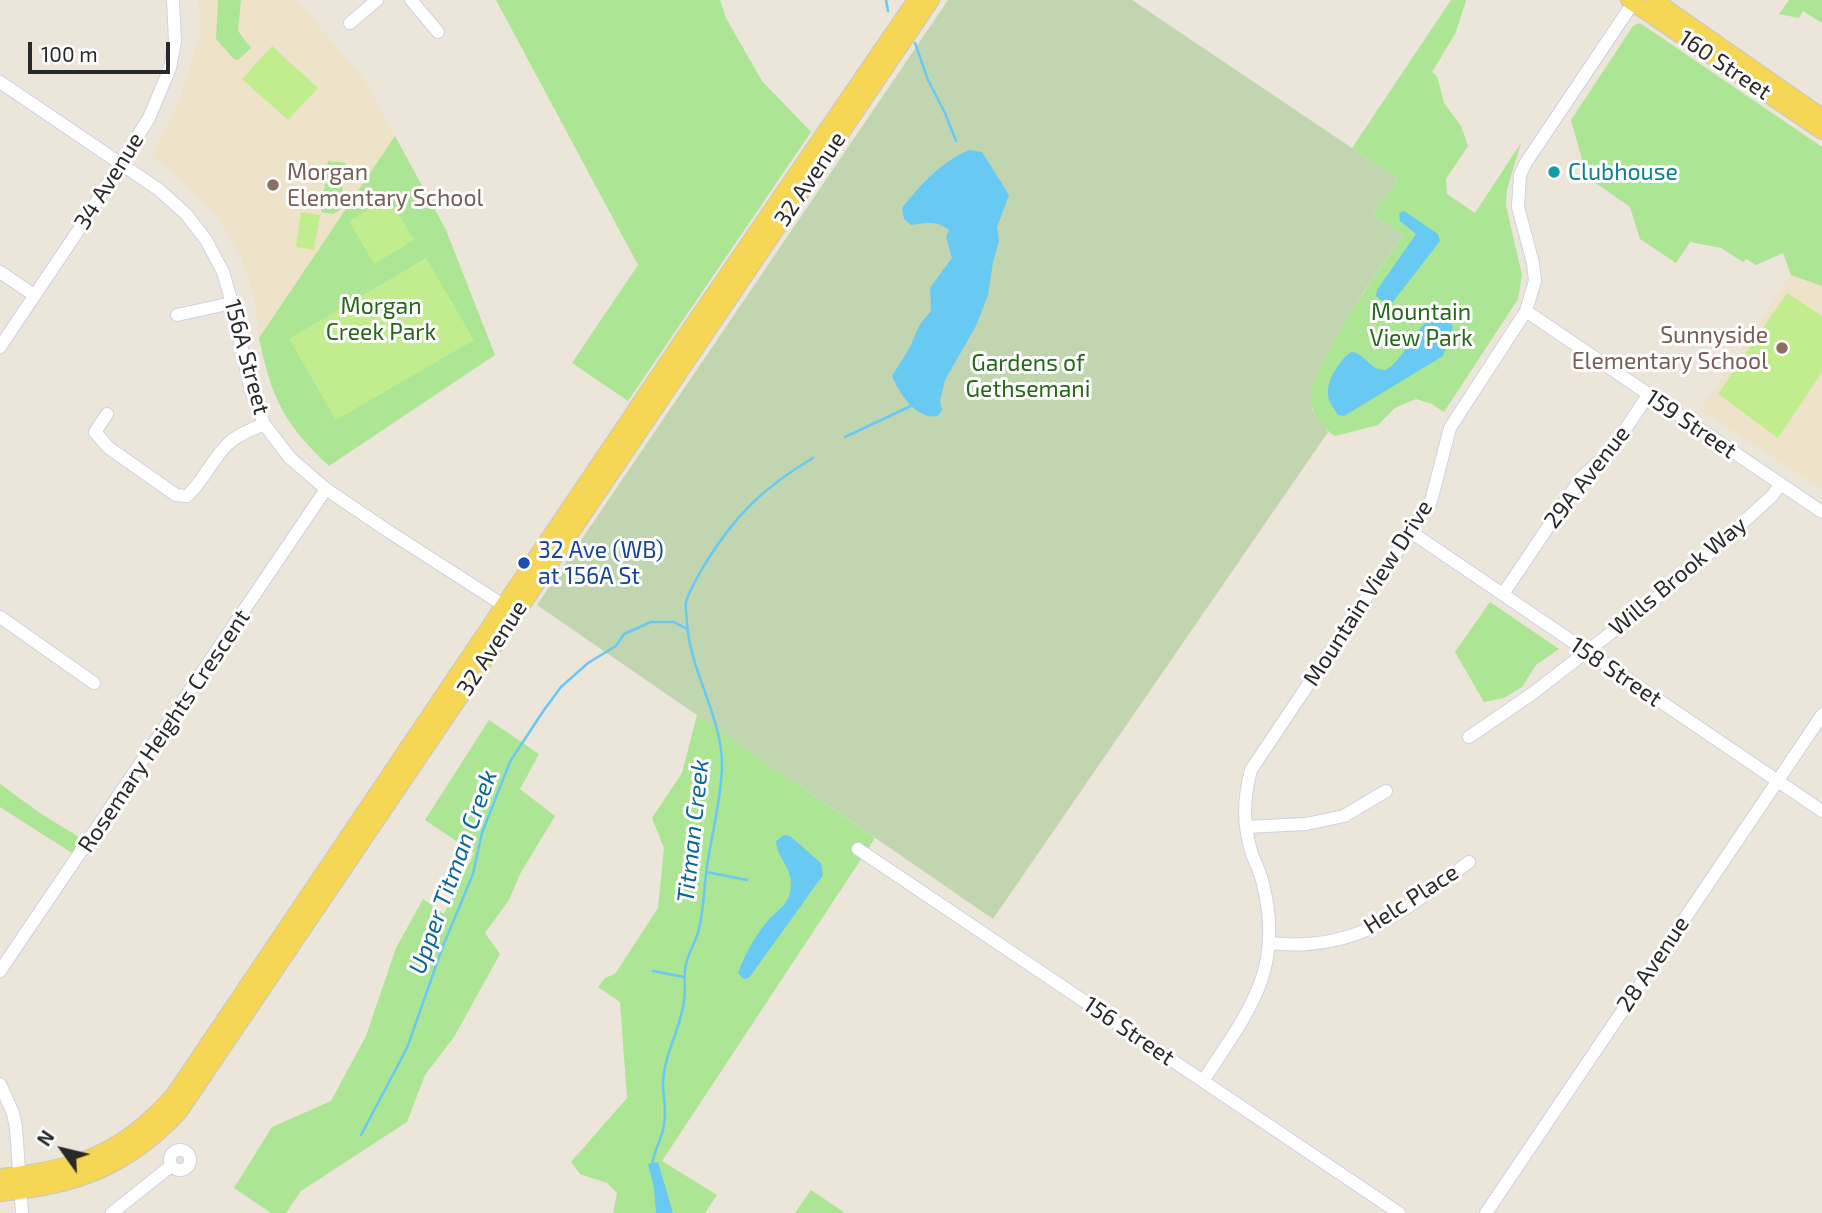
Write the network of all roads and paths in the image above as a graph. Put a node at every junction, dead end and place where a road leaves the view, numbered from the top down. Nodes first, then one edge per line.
1 (173, 0) edge
2 (377, 0) edge
3 (411, 0) edge
4 (916, 0) edge
5 (931, 0) edge
6 (1654, 0) edge
7 (1632, 1) edge
8 (350, 23) dead end
9 (438, 32) dead end
10 (0, 82) edge
11 (1822, 117) edge
12 (1822, 131) edge
13 (120, 164) junction
14 (0, 272) edge
15 (34, 295) junction
16 (232, 303) junction
17 (1526, 312) junction
18 (177, 315) dead end
19 (0, 347) edge
20 (1648, 395) junction
21 (107, 414) dead end
22 (264, 424) junction
23 (1781, 484) junction
24 (326, 489) junction
25 (1822, 512) edge
26 (1412, 532) junction
27 (1503, 594) junction
28 (509, 609) junction
29 (0, 617) edge
30 (1585, 652) junction
31 (94, 683) dead end
32 (1822, 715) edge
33 (1469, 737) dead end
34 (1777, 781) junction
35 (1386, 791) dead end
36 (1822, 811) edge
37 (1246, 827) junction
38 (345, 842) junction
39 (858, 849) dead end
40 (1469, 862) dead end
41 (319, 906) junction
42 (1270, 943) junction
43 (0, 971) edge
44 (1203, 1081) junction
45 (0, 1083) edge
46 (171, 1166) dead end
47 (0, 1177) edge
48 (20, 1183) junction
49 (0, 1193) edge
50 (22, 1213) edge
51 (112, 1213) edge
52 (1399, 1213) edge
53 (1486, 1213) edge

1 - 13 street, 34 Avenue
2 - 8 street
3 - 9 street
4 - 28 main road, 32 Avenue
5 - 28 main road, 32 Avenue
6 - 11 main road, 160 Street
7 - 12 main road, 160 Street
7 - 17 street, Mountain View Drive
10 - 13 street, 156A Street
13 - 15 street, 34 Avenue
13 - 16 street, 156A Street
14 - 15 street
15 - 19 street, 34 Avenue
16 - 18 street
16 - 22 street, 156A Street
17 - 20 street, 159 Street
17 - 26 street, Mountain View Drive
20 - 23 street, 159 Street
20 - 27 street, 29A Avenue
21 - 22 street
22 - 24 street, 156A Street
23 - 25 street, 159 Street
23 - 30 street, Wills Brook Way
24 - 28 street, 156A Street
24 - 43 street, Rosemary Heights Crescent
26 - 27 street, 158 Street
26 - 37 street, Mountain View Drive
27 - 30 street, 158 Street
28 - 38 main road, 32 Avenue
28 - 41 main road, 32 Avenue
29 - 31 street
30 - 33 street, Wills Brook Way
30 - 34 street, 158 Street
32 - 34 street, 28 Avenue
34 - 36 street, 158 Street
34 - 53 street, 28 Avenue
35 - 37 street
37 - 42 street, Mountain View Drive
38 - 41 main road
38 - 48 main road, 32 Avenue
39 - 44 street, 156 Street
40 - 42 street, Helc Place
41 - 48 main road, 32 Avenue
42 - 44 street, Mountain View Drive
44 - 52 street, 156 Street
45 - 48 street
46 - 51 street
47 - 48 main road
48 - 49 main road
48 - 50 street

